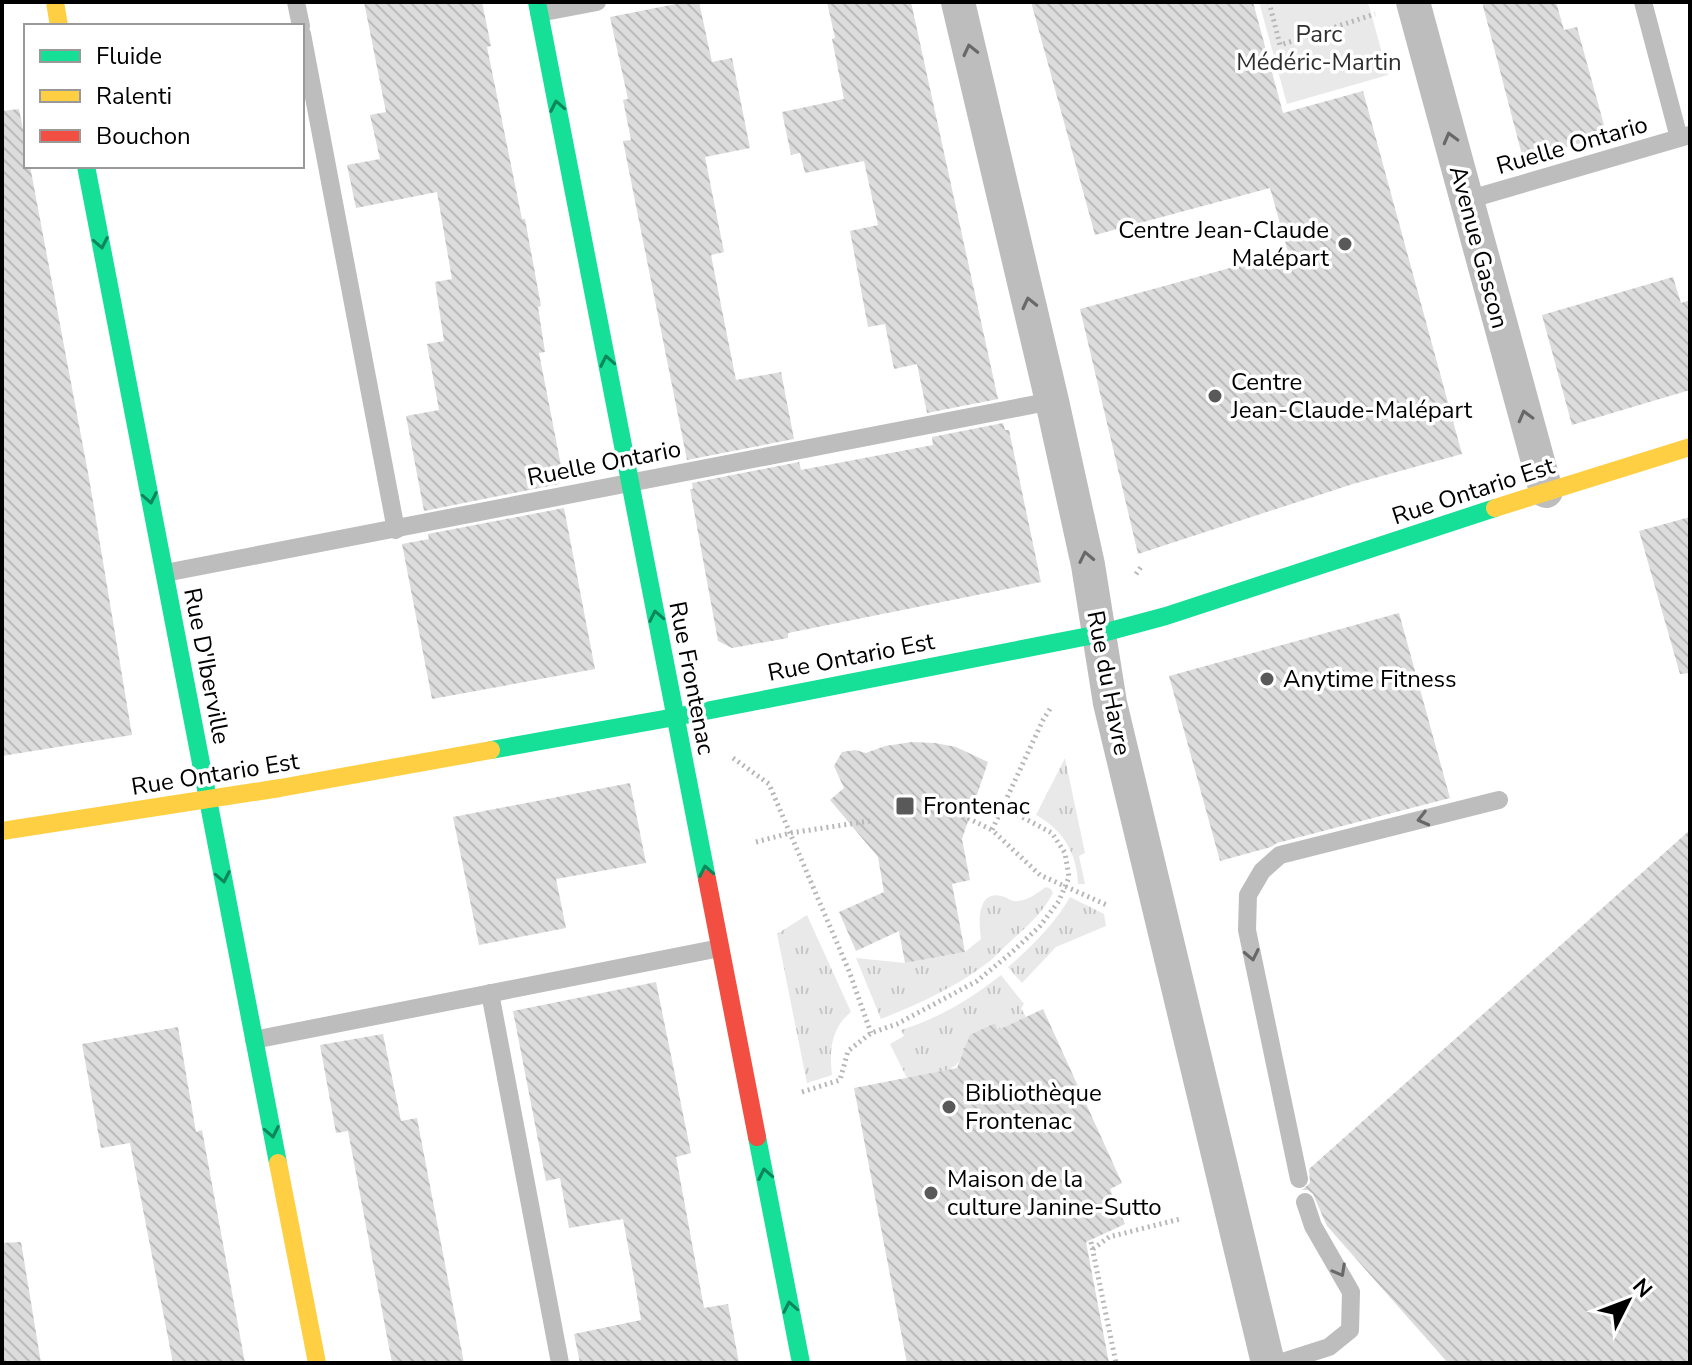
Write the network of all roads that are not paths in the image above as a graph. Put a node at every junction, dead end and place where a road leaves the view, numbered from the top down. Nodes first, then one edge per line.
1 (55, 2) edge
2 (296, 2) edge
3 (597, 2) edge
4 (958, 2) edge
5 (1413, 2) edge
6 (1643, 2) edge
7 (538, 8) edge
8 (59, 24) edge
9 (301, 24) edge
10 (304, 45) edge
11 (1685, 137) edge
12 (86, 168) edge
13 (1467, 200) junction
14 (1052, 401) junction
15 (1690, 447) edge
16 (630, 482) junction
17 (1546, 491) junction
18 (396, 530) junction
19 (165, 573) junction
20 (1099, 634) junction
21 (675, 717) junction
22 (208, 800) junction
23 (1499, 800) dead end
24 (2, 831) edge
25 (720, 948) junction
26 (490, 993) junction
27 (254, 1040) junction
28 (1299, 1179) dead end
29 (1305, 1202) dead end
30 (317, 1363) edge
31 (560, 1363) edge
32 (801, 1363) edge
33 (1268, 1363) edge
34 (1279, 1363) edge

1 - 8 main road
2 - 9 lane
3 - 7 lane
14 -> 4 street, Rue du Havre
13 -> 5 street, Avenue Gascon
6 - 11 lane
16 -> 7 main road, Rue Frontenac
10 - 18 lane
11 - 13 lane, Ruelle Ontario
12 -> 19 main road, Rue D'Iberville
17 -> 13 street, Avenue Gascon
14 - 16 lane, Ruelle Ontario
20 -> 14 street, Rue du Havre
15 - 17 main road, Rue Ontario Est
16 - 18 lane, Ruelle Ontario
21 -> 16 main road, Rue Frontenac
17 - 20 main road, Rue Ontario Est
18 - 19 lane, Ruelle Ontario
19 - 22 main road, Rue D'Iberville
20 - 21 main road, Rue Ontario Est
20 - 33 street, Rue du Havre
21 - 22 main road, Rue Ontario Est
25 -> 21 main road, Rue Frontenac
22 - 24 main road, Rue Ontario Est
22 -> 27 main road, Rue D'Iberville
23 -> 28 lane
25 - 26 lane
32 -> 25 main road, Rue Frontenac
26 - 27 lane
26 - 31 lane
27 -> 30 main road, Rue D'Iberville
29 -> 34 lane

